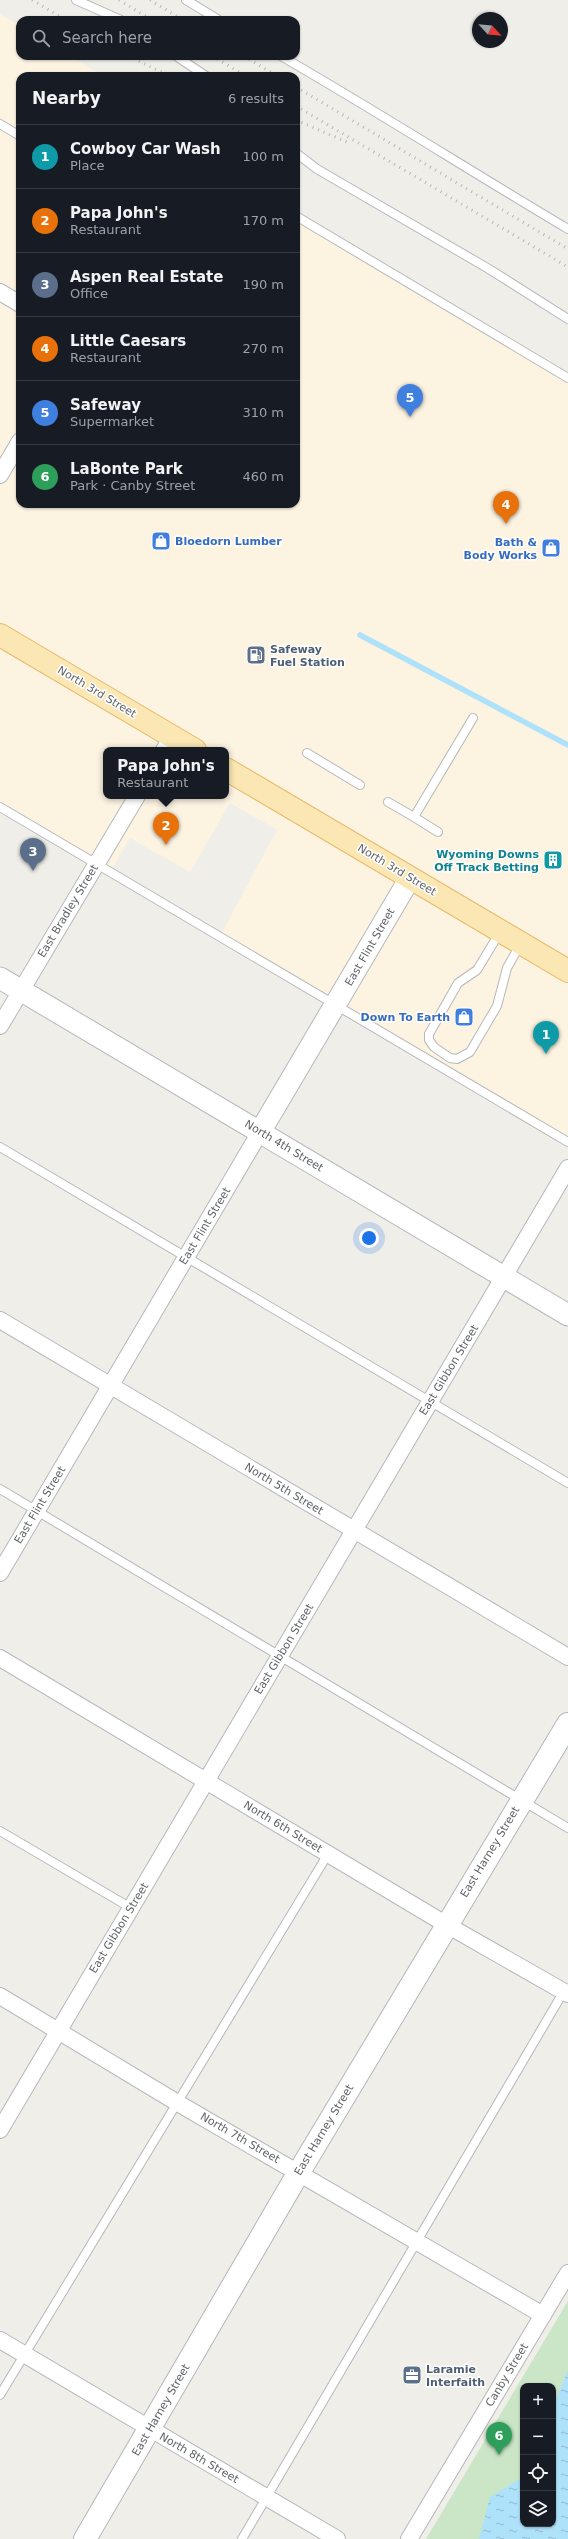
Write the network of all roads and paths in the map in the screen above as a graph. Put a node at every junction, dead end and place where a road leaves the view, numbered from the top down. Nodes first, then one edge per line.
1 (76, 0) edge
2 (186, 0) edge
3 (112, 16) edge
4 (212, 16) edge
5 (182, 60) edge
6 (288, 60) edge
7 (200, 72) edge
8 (0, 124) edge
9 (16, 134) edge
10 (300, 156) edge
11 (300, 218) edge
12 (568, 229) edge
13 (0, 292) edge
14 (16, 302) edge
15 (568, 319) edge
16 (568, 378) edge
17 (16, 447) edge
18 (2, 468) edge
19 (0, 635) edge
20 (473, 718) dead end
21 (168, 743) edge
22 (183, 747) edge
23 (307, 753) dead end
24 (229, 771) edge
25 (360, 785) dead end
26 (135, 799) edge
27 (388, 802) dead end
28 (0, 807) edge
29 (414, 817) junction
30 (438, 832) dead end
31 (96, 864) junction
32 (410, 878) junction
33 (500, 931) junction
34 (521, 943) junction
35 (568, 971) edge
36 (0, 978) edge
37 (21, 991) junction
38 (336, 1005) junction
39 (0, 1026) edge
40 (260, 1132) junction
41 (568, 1142) edge
42 (0, 1147) edge
43 (568, 1168) edge
44 (186, 1258) junction
45 (504, 1276) junction
46 (568, 1315) edge
47 (0, 1320) edge
48 (111, 1386) junction
49 (429, 1403) junction
50 (568, 1483) edge
51 (0, 1489) edge
52 (37, 1511) junction
53 (354, 1530) junction
54 (0, 1573) edge
55 (279, 1656) junction
56 (568, 1657) edge
57 (0, 1658) edge
58 (568, 1724) edge
59 (206, 1780) junction
60 (520, 1800) junction
61 (568, 1828) edge
62 (0, 1831) edge
63 (328, 1854) junction
64 (131, 1908) junction
65 (446, 1924) junction
66 (566, 1993) edge
67 (0, 1996) edge
68 (58, 2030) junction
69 (176, 2102) junction
70 (0, 2130) edge
71 (299, 2172) junction
72 (417, 2241) junction
73 (568, 2273) edge
74 (543, 2315) junction
75 (0, 2340) edge
76 (24, 2354) junction
77 (0, 2395) edge
78 (150, 2429) junction
79 (266, 2497) junction
80 (85, 2539) edge
81 (242, 2539) edge
82 (337, 2539) edge
83 (409, 2539) edge

1 - 3 lane
2 - 4 lane
5 - 7 lane
6 - 12 lane
8 - 9 lane
10 - 15 lane
11 - 16 lane
13 - 14 street
17 - 18 street
19 - 21 main road, North 3rd Street
20 - 29 lane
21 - 22 main road, North 3rd Street
23 - 25 lane
24 - 32 main road, North 3rd Street
26 - 31 street, East Bradley Street
27 - 29 lane
28 - 31 lane
29 - 30 lane
31 - 37 street, East Bradley Street
31 - 38 lane
32 - 33 main road, North 3rd Street
32 - 38 street, East Flint Street
33 - 34 main road, North 3rd Street
33 - 34 lane
34 - 35 main road, North 3rd Street
36 - 37 street, North 4th Street
37 - 39 street, East Bradley Street
37 - 40 street, North 4th Street
38 - 40 street, East Flint Street
38 - 41 lane
40 - 44 street, East Flint Street
40 - 45 street, North 4th Street
42 - 44 lane
43 - 45 street, East Gibbon Street
44 - 48 street, East Flint Street
44 - 49 lane
45 - 46 street, North 4th Street
45 - 49 street, East Gibbon Street
47 - 48 street, North 5th Street
48 - 52 street, East Flint Street
48 - 53 street, North 5th Street
49 - 50 lane
49 - 53 street, East Gibbon Street
51 - 52 lane
52 - 54 street, East Flint Street
52 - 55 lane
53 - 55 street, East Gibbon Street
53 - 56 street, North 5th Street
55 - 59 street, East Gibbon Street
55 - 60 lane
57 - 59 street, North 6th Street
58 - 60 main road, East Harney Street
59 - 63 street, North 6th Street
59 - 64 street, East Gibbon Street
60 - 61 lane
60 - 65 main road, East Harney Street
62 - 64 lane
63 - 65 street, North 6th Street
63 - 69 lane
64 - 68 street, East Gibbon Street
65 - 66 street, North 6th Street
65 - 71 main road, East Harney Street
66 - 72 lane
67 - 68 street, North 7th Street
68 - 69 street, North 7th Street
68 - 70 street, East Gibbon Street
69 - 71 street, North 7th Street
69 - 76 lane
71 - 72 street, North 7th Street
71 - 78 main road, East Harney Street
72 - 74 street, North 7th Street
72 - 79 lane
73 - 74 street, Canby Street
74 - 83 street, Canby Street
75 - 76 street, North 8th Street
76 - 77 lane
76 - 78 street, North 8th Street
78 - 79 street, North 8th Street
78 - 80 main road, East Harney Street
79 - 81 lane
79 - 82 street, North 8th Street

